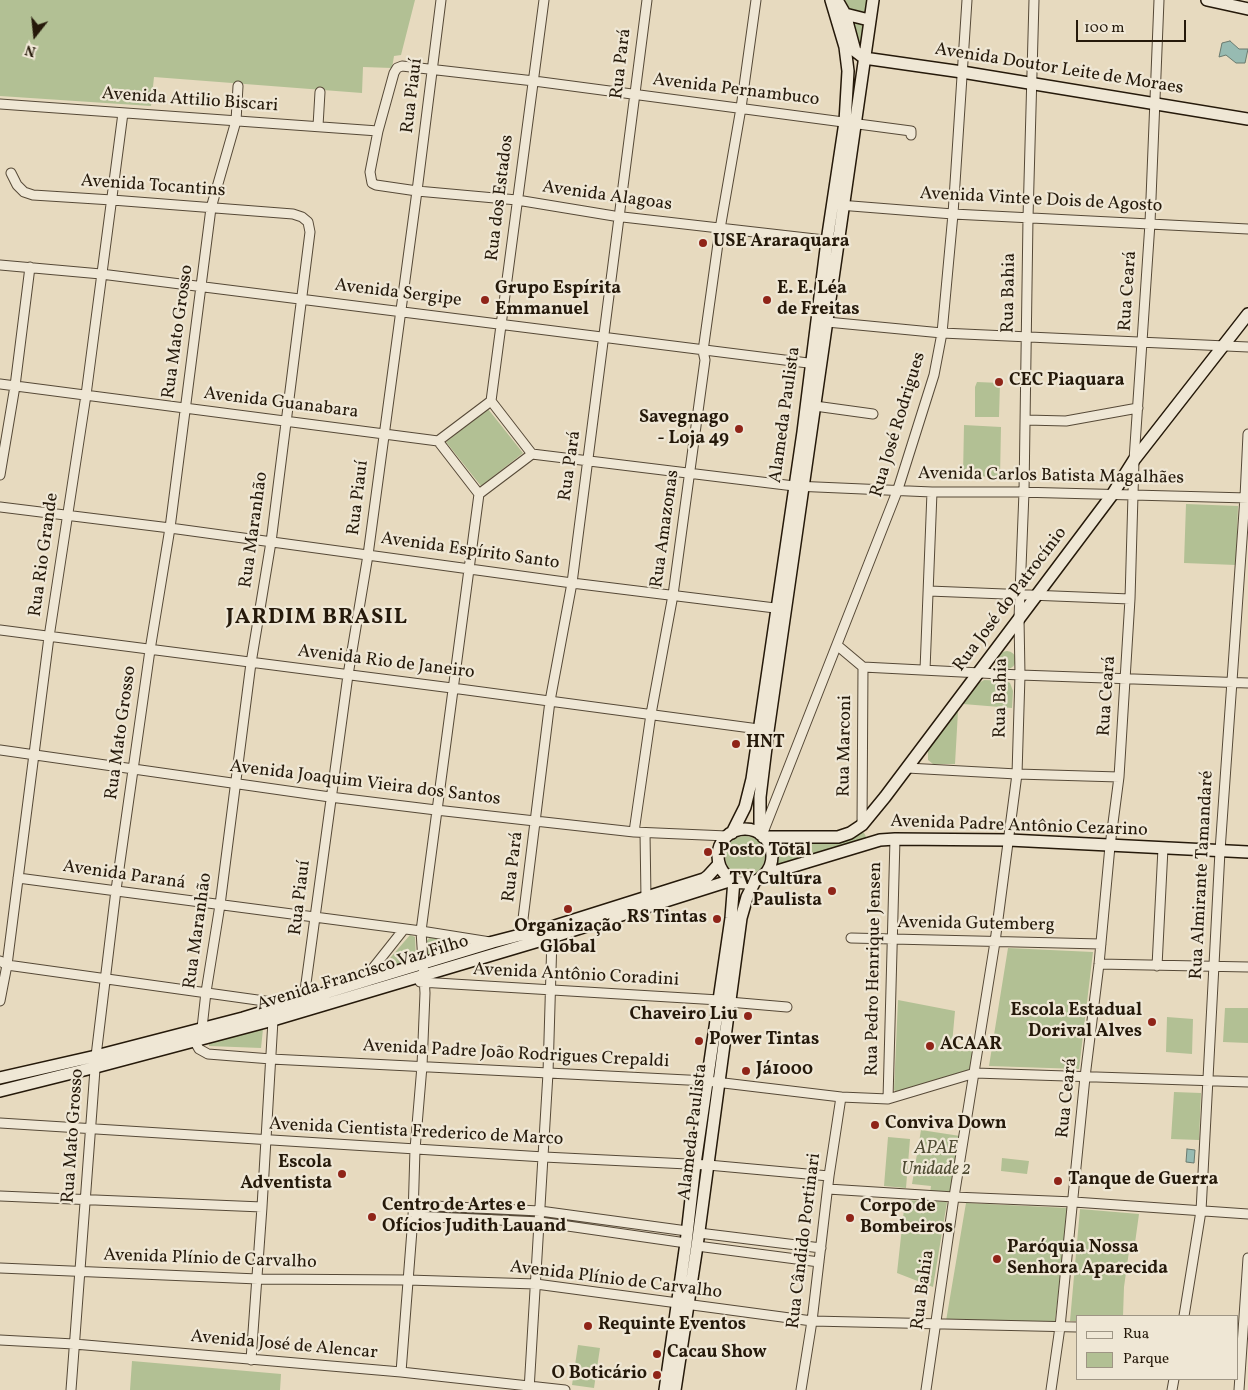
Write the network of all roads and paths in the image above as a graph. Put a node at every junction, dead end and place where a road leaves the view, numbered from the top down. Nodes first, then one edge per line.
1 (441, 0) edge
2 (544, 0) edge
3 (647, 0) edge
4 (756, 0) edge
5 (831, 0) edge
6 (837, 0) edge
7 (872, 0) edge
8 (967, 0) edge
9 (1034, 0) edge
10 (1159, 0) edge
11 (1206, 0) edge
12 (1243, 5) edge
13 (845, 14) junction
14 (869, 20) junction
15 (864, 58) junction
16 (433, 70) junction
17 (962, 72) junction
18 (534, 81) junction
19 (1032, 84) junction
20 (238, 86) dead end
21 (320, 92) dead end
22 (634, 94) junction
23 (1154, 103) junction
24 (0, 104) edge
25 (741, 108) junction
26 (123, 113) junction
27 (1248, 119) edge
28 (236, 121) junction
29 (850, 122) junction
30 (318, 126) junction
31 (378, 131) junction
32 (910, 135) dead end
33 (11, 173) dead end
34 (417, 191) junction
35 (112, 200) junction
36 (517, 200) junction
37 (837, 205) junction
38 (211, 208) junction
39 (954, 214) junction
40 (619, 216) junction
41 (302, 217) joint
42 (1028, 218) junction
43 (1150, 223) junction
44 (720, 229) junction
45 (1248, 229) edge
46 (832, 241) junction
47 (0, 265) edge
48 (30, 267) junction
49 (102, 274) junction
50 (202, 286) junction
51 (302, 299) junction
52 (401, 311) junction
53 (1248, 314) edge
54 (827, 322) junction
55 (502, 324) junction
56 (942, 333) junction
57 (1026, 337) junction
58 (604, 338) junction
59 (1142, 342) junction
60 (1224, 346) junction
61 (1248, 347) edge
62 (703, 351) junction
63 (816, 364) junction
64 (0, 384) edge
65 (15, 386) junction
66 (86, 395) junction
67 (491, 400) junction
68 (815, 406) junction
69 (186, 408) junction
70 (1138, 408) junction
71 (873, 414) dead end
72 (285, 420) junction
73 (1026, 420) junction
74 (384, 434) junction
75 (1248, 434) edge
76 (438, 441) junction
77 (532, 454) junction
78 (588, 460) junction
79 (1134, 460) junction
80 (690, 474) junction
81 (0, 475) edge
82 (798, 486) junction
83 (898, 490) junction
84 (932, 492) junction
85 (1024, 492) junction
86 (479, 494) junction
87 (1112, 494) junction
88 (1133, 495) junction
89 (1246, 498) edge
90 (0, 508) edge
91 (67, 515) junction
92 (170, 528) junction
93 (271, 542) junction
94 (368, 555) junction
95 (468, 569) junction
96 (572, 583) junction
97 (929, 591) junction
98 (673, 595) junction
99 (1021, 595) junction
100 (1036, 596) junction
101 (1130, 599) junction
102 (781, 609) junction
103 (1019, 618) junction
104 (0, 630) edge
105 (49, 637) junction
106 (838, 646) junction
107 (150, 650) junction
108 (251, 663) junction
109 (864, 667) junction
110 (925, 670) junction
111 (978, 673) junction
112 (348, 674) junction
113 (1020, 675) junction
114 (1126, 678) junction
115 (1232, 682) junction
116 (1248, 683) edge
117 (452, 688) junction
118 (550, 700) junction
119 (651, 714) junction
120 (763, 730) junction
121 (0, 750) edge
122 (33, 755) junction
123 (907, 768) junction
124 (134, 770) junction
125 (1016, 774) junction
126 (1119, 777) junction
127 (235, 784) junction
128 (330, 797) junction
129 (436, 810) junction
130 (536, 822) junction
131 (862, 824) junction
132 (634, 832) junction
133 (645, 833) junction
134 (730, 835) junction
135 (762, 836) junction
136 (895, 839) junction
137 (880, 840) junction
138 (1009, 840) junction
139 (1110, 846) junction
140 (1163, 848) junction
141 (1220, 851) junction
142 (1248, 852) edge
143 (719, 864) junction
144 (18, 878) junction
145 (760, 878) junction
146 (733, 880) junction
147 (116, 890) junction
148 (646, 898) junction
149 (220, 905) junction
150 (315, 918) junction
151 (404, 929) junction
152 (421, 931) junction
153 (521, 935) junction
154 (552, 937) junction
155 (851, 938) dead end
156 (891, 940) junction
157 (493, 942) junction
158 (996, 942) junction
159 (1100, 944) junction
160 (3, 963) edge
161 (1099, 964) junction
162 (1157, 966) junction
163 (1214, 966) junction
164 (1248, 967) edge
165 (424, 974) junction
166 (106, 978) junction
167 (362, 982) junction
168 (436, 984) junction
169 (550, 991) junction
170 (206, 992) junction
171 (425, 993) junction
172 (304, 998) junction
173 (0, 999) edge
174 (724, 1001) junction
175 (286, 1004) junction
176 (787, 1007) dead end
177 (273, 1020) junction
178 (202, 1028) junction
179 (195, 1042) junction
180 (270, 1059) junction
181 (96, 1062) junction
182 (422, 1066) junction
183 (548, 1073) junction
184 (975, 1073) junction
185 (0, 1078) edge
186 (1085, 1078) junction
187 (1209, 1080) junction
188 (713, 1082) junction
189 (1248, 1082) edge
190 (0, 1091) edge
191 (841, 1097) junction
192 (888, 1099) junction
193 (0, 1123) edge
194 (90, 1128) junction
195 (265, 1140) junction
196 (415, 1149) junction
197 (544, 1157) junction
198 (695, 1164) junction
199 (708, 1164) junction
200 (829, 1176) junction
201 (828, 1188) junction
202 (0, 1196) edge
203 (954, 1197) junction
204 (86, 1200) junction
205 (1074, 1202) junction
206 (413, 1204) junction
207 (262, 1207) junction
208 (540, 1211) junction
209 (1202, 1211) junction
210 (1248, 1214) edge
211 (413, 1216) junction
212 (540, 1222) junction
213 (692, 1238) junction
214 (821, 1248) junction
215 (1248, 1258) edge
216 (819, 1262) junction
217 (0, 1268) edge
218 (80, 1273) junction
219 (258, 1279) junction
220 (408, 1280) junction
221 (536, 1284) junction
222 (682, 1305) junction
223 (1184, 1315) edge
224 (812, 1321) junction
225 (935, 1324) junction
226 (1060, 1327) junction
227 (1076, 1327) edge
228 (1243, 1329) edge
229 (0, 1340) edge
230 (74, 1344) junction
231 (251, 1360) junction
232 (401, 1372) junction
233 (529, 1388) edge
234 (71, 1390) edge
235 (565, 1390) edge
236 (665, 1390) edge
237 (675, 1390) edge
238 (801, 1390) edge
239 (926, 1390) edge
240 (1051, 1390) edge
241 (1239, 1390) edge

1 - 16 street, Rua Piauí
2 - 18 street, Rua dos Estados
3 - 22 street, Rua Pará
4 - 25 street, Rua Amazonas
5 - 29 main road, Alameda Paulista
6 - 13 main road
7 - 14 main road, Alameda Paulista
8 - 17 street, Rua José Rodrigues
9 - 19 street, Rua Bahia
10 - 23 street, Rua Ceará
11 - 12 main road
13 - 14 main road
13 - 15 main road
14 - 15 main road, Alameda Paulista
15 - 17 main road, Avenida Doutor Leite de Moraes
15 - 29 main road, Alameda Paulista
16 - 18 street, Avenida Pernambuco
16 - 31 street
16 - 34 street, Rua Piauí
17 - 19 main road, Avenida Doutor Leite de Moraes
17 - 39 street, Rua José Rodrigues
18 - 22 street, Avenida Pernambuco
18 - 36 street, Rua dos Estados
19 - 23 main road, Avenida Doutor Leite de Moraes
19 - 42 street, Rua Bahia
20 - 28 street, Rua Mato Grosso
21 - 30 street
22 - 25 street, Avenida Pernambuco
22 - 40 street, Rua Pará
23 - 27 main road, Avenida Doutor Leite de Moraes
23 - 43 street, Rua Ceará
24 - 26 street, Avenida Attilio Biscari
25 - 29 street, Avenida Pernambuco
25 - 44 street, Rua Amazonas
26 - 28 street, Avenida Attilio Biscari
26 - 35 street, Rua Rio Grande
28 - 30 street, Avenida Attilio Biscari
28 - 38 street, Rua Mato Grosso
29 - 32 street, Avenida Pernambuco
29 - 37 main road, Alameda Paulista
30 - 31 street, Avenida Attilio Biscari
31 - 34 street, Avenida Alagoas
33 - 35 street, Avenida Tocantins
34 - 36 street, Avenida Alagoas
34 - 52 street, Rua Piauí
35 - 38 street, Avenida Tocantins
35 - 49 street, Rua Rio Grande
36 - 40 street, Avenida Alagoas
36 - 55 street, Rua dos Estados
37 - 39 street, Avenida Vinte e Dois de Agosto
37 - 46 main road, Alameda Paulista
38 - 41 street, Avenida Tocantins
38 - 50 street, Rua Mato Grosso
39 - 42 street, Avenida Vinte e Dois de Agosto
39 - 56 street, Rua José Rodrigues
40 - 44 street, Avenida Alagoas
40 - 58 street, Rua Pará
41 - 51 street, Rua Maranhão
42 - 43 street, Avenida Vinte e Dois de Agosto
42 - 57 street, Rua Bahia
43 - 45 street, Avenida Vinte e Dois de Agosto
43 - 59 street, Rua Ceará
44 - 46 street, Avenida Alagoas
44 - 62 street, Rua Amazonas
46 - 54 main road, Alameda Paulista
46 - 63 main road, Alameda Paulista
47 - 48 street, Avenida Sergipe
48 - 49 street, Avenida Sergipe
48 - 65 street
49 - 50 street, Avenida Sergipe
49 - 66 street, Rua Rio Grande
50 - 51 street, Avenida Sergipe
50 - 69 street, Rua Mato Grosso
51 - 52 street, Avenida Sergipe
51 - 72 street, Rua Maranhão
52 - 55 street, Avenida Sergipe
52 - 74 street, Rua Piauí
53 - 60 main road, Rua José do Patrocínio
54 - 56 street
54 - 63 main road, Alameda Paulista
55 - 58 street, Avenida Sergipe
55 - 67 street, Rua dos Estados
56 - 57 street
56 - 83 street, Rua José Rodrigues
57 - 59 street
57 - 73 street, Rua Bahia
58 - 62 street, Avenida Sergipe
58 - 78 street, Rua Pará
59 - 60 street
59 - 70 street, Rua Ceará
60 - 61 street
60 - 79 main road, Rua José do Patrocínio
62 - 63 street, Avenida Sergipe
62 - 80 street, Rua Amazonas
63 - 68 main road, Alameda Paulista
63 - 82 main road, Alameda Paulista
64 - 65 street, Avenida Guanabara
65 - 66 street, Avenida Guanabara
65 - 81 street
66 - 69 street, Avenida Guanabara
66 - 91 street, Rua Rio Grande
67 - 76 street
67 - 77 street
68 - 71 street
68 - 82 main road, Alameda Paulista
69 - 72 street, Avenida Guanabara
69 - 92 street, Rua Mato Grosso
70 - 73 street
70 - 79 street, Rua Ceará
72 - 74 street, Avenida Guanabara
72 - 93 street, Rua Maranhão
73 - 85 street, Rua Bahia
74 - 76 street, Avenida Guanabara
74 - 94 street, Rua Piauí
75 - 89 street, Rua Almirante Tamandaré
76 - 86 street
77 - 78 street
77 - 86 street
78 - 80 street
78 - 96 street, Rua Pará
79 - 87 main road, Rua José do Patrocínio
79 - 88 street, Rua Ceará
80 - 82 street
80 - 98 street, Rua Amazonas
82 - 83 street, Avenida Carlos Batista Magalhães
82 - 102 main road, Alameda Paulista
83 - 84 street, Avenida Carlos Batista Magalhães
83 - 106 street, Rua José Rodrigues
84 - 85 street, Avenida Carlos Batista Magalhães
84 - 97 street
85 - 87 street, Avenida Carlos Batista Magalhães
85 - 99 street, Rua Bahia
86 - 95 street
87 - 88 street, Avenida Carlos Batista Magalhães
87 - 100 main road, Rua José do Patrocínio
88 - 89 street, Avenida Carlos Batista Magalhães
88 - 101 street, Rua Ceará
89 - 115 street, Rua Almirante Tamandaré
90 - 91 street, Avenida Espírito Santo
91 - 92 street, Avenida Espírito Santo
91 - 105 street, Rua Rio Grande
92 - 93 street, Avenida Espírito Santo
92 - 107 street, Rua Mato Grosso
93 - 94 street, Avenida Espírito Santo
93 - 108 street, Rua Maranhão
94 - 95 street, Avenida Espírito Santo
94 - 112 street, Rua Piauí
95 - 96 street, Avenida Espírito Santo
95 - 117 street
96 - 98 street, Avenida Espírito Santo
96 - 118 street, Rua Pará
97 - 99 street
97 - 110 street
98 - 102 street, Avenida Espírito Santo
98 - 119 street, Rua Amazonas
99 - 100 street
99 - 103 street, Rua Bahia
100 - 101 street
100 - 103 main road, Rua José do Patrocínio
101 - 114 street, Rua Ceará
102 - 120 main road, Alameda Paulista
103 - 111 main road, Rua José do Patrocínio
103 - 113 street, Rua Bahia
104 - 105 street, Avenida Rio de Janeiro
105 - 107 street, Avenida Rio de Janeiro
105 - 122 street, Rua Rio Grande
106 - 109 street
106 - 135 street, Rua José Rodrigues
107 - 108 street, Avenida Rio de Janeiro
107 - 124 street, Rua Mato Grosso
108 - 112 street, Avenida Rio de Janeiro
108 - 127 street, Rua Maranhão
109 - 110 street
109 - 131 street, Rua Marconi
110 - 111 street
111 - 113 street
111 - 123 main road, Rua José do Patrocínio
112 - 117 street, Avenida Rio de Janeiro
112 - 128 street, Rua Piauí
113 - 114 street
113 - 125 street, Rua Bahia
114 - 115 street
114 - 126 street, Rua Ceará
115 - 116 street
115 - 141 street, Rua Almirante Tamandaré
117 - 118 street, Avenida Rio de Janeiro
117 - 129 street
118 - 119 street, Avenida Rio de Janeiro
118 - 130 street, Rua Pará
119 - 120 street, Avenida Rio de Janeiro
119 - 132 street, Rua Amazonas
120 - 134 main road, Alameda Paulista
120 - 135 main road, Alameda Paulista
121 - 122 street, Avenida Joaquim Vieira dos Santos
122 - 124 street, Avenida Joaquim Vieira dos Santos
122 - 144 street, Rua Rio Grande
123 - 125 street
123 - 131 main road, Rua José do Patrocínio
124 - 127 street, Avenida Joaquim Vieira dos Santos
124 - 147 street, Rua Mato Grosso
125 - 126 street
125 - 138 street, Rua Bahia
126 - 139 street, Rua Ceará
127 - 128 street, Avenida Joaquim Vieira dos Santos
127 - 149 street, Rua Maranhão
128 - 129 street, Avenida Joaquim Vieira dos Santos
128 - 150 street, Rua Piauí
129 - 130 street, Avenida Joaquim Vieira dos Santos
129 - 152 street
130 - 132 street, Avenida Joaquim Vieira dos Santos
130 - 153 street, Rua Pará
131 - 135 main road, Rua José do Patrocínio
131 - 137 main road
132 - 133 street, Avenida Joaquim Vieira dos Santos
133 - 134 street, Avenida Joaquim Vieira dos Santos
133 - 148 street
134 - 135 main road
134 - 143 main road
135 - 145 main road
136 - 137 main road, Avenida Padre Antônio Cezarino
136 - 138 main road, Avenida Padre Antônio Cezarino
136 - 156 street, Rua Pedro Henrique Jensen
137 - 145 main road, Avenida Padre Antônio Cezarino
138 - 139 main road, Avenida Padre Antônio Cezarino
138 - 158 street, Rua Bahia
139 - 140 main road, Avenida Padre Antônio Cezarino
139 - 159 street, Rua Ceará
140 - 141 main road, Avenida Padre Antônio Cezarino
140 - 162 street
141 - 142 main road, Avenida Padre Antônio Cezarino
141 - 163 street, Rua Almirante Tamandaré
143 - 146 main road
143 - 148 main road, Avenida Francisco Vaz Filho
144 - 147 street, Avenida Paraná
144 - 160 street, Rua Rio Grande
145 - 146 main road
145 - 174 main road, Alameda Paulista
146 - 154 main road, Avenida Francisco Vaz Filho
146 - 174 main road, Alameda Paulista
147 - 149 street, Avenida Paraná
147 - 166 street, Rua Mato Grosso
148 - 153 main road, Avenida Francisco Vaz Filho
149 - 150 street, Avenida Paraná
149 - 170 street, Rua Maranhão
150 - 151 street, Avenida Paraná
150 - 172 street, Rua Piauí
151 - 152 street, Avenida Paraná
151 - 167 street
152 - 157 street, Avenida Paraná
152 - 165 street
153 - 157 main road, Avenida Francisco Vaz Filho
154 - 165 main road, Avenida Francisco Vaz Filho
154 - 169 street
155 - 156 street, Avenida Gutemberg
156 - 158 street, Avenida Gutemberg
156 - 192 street, Rua Pedro Henrique Jensen
157 - 165 main road, Avenida Francisco Vaz Filho
158 - 159 street, Avenida Gutemberg
158 - 184 street, Rua Bahia
159 - 161 street, Rua Ceará
160 - 166 street
160 - 173 street, Rua Rio Grande
161 - 162 street
161 - 186 street, Rua Ceará
162 - 163 street
163 - 164 street
163 - 187 street, Rua Almirante Tamandaré
165 - 167 main road, Avenida Francisco Vaz Filho
165 - 168 street, Avenida Antônio Coradini
165 - 171 street
165 - 177 main road, Avenida Francisco Vaz Filho
166 - 170 street
166 - 181 street, Rua Mato Grosso
167 - 172 main road, Avenida Francisco Vaz Filho
168 - 169 street, Avenida Antônio Coradini
168 - 171 street
169 - 174 street, Avenida Antônio Coradini
169 - 183 street
170 - 175 street
170 - 178 street, Rua Maranhão
171 - 182 street
172 - 175 main road, Avenida Francisco Vaz Filho
174 - 176 street, Avenida Antônio Coradini
174 - 188 main road, Alameda Paulista
175 - 178 main road, Avenida Francisco Vaz Filho
177 - 179 main road, Avenida Francisco Vaz Filho
177 - 180 street
178 - 181 main road, Avenida Francisco Vaz Filho
179 - 180 street, Avenida Padre João Rodrigues Crepaldi
179 - 181 main road, Avenida Francisco Vaz Filho
180 - 182 street, Avenida Padre João Rodrigues Crepaldi
180 - 195 street
181 - 185 main road, Avenida Francisco Vaz Filho
181 - 190 main road, Avenida Francisco Vaz Filho
181 - 194 street, Rua Mato Grosso
182 - 183 street, Avenida Padre João Rodrigues Crepaldi
182 - 196 street
183 - 188 street, Avenida Padre João Rodrigues Crepaldi
183 - 197 street
184 - 186 street, Avenida Padre João Rodrigues Crepaldi
184 - 192 street, Avenida Padre João Rodrigues Crepaldi
184 - 203 street, Rua Bahia
186 - 187 street, Avenida Padre João Rodrigues Crepaldi
186 - 205 street, Rua Ceará
187 - 189 street, Avenida Padre João Rodrigues Crepaldi
187 - 209 street, Rua Almirante Tamandaré
188 - 191 street, Avenida Padre João Rodrigues Crepaldi
188 - 198 main road, Alameda Paulista
188 - 199 main road, Alameda Paulista
191 - 192 street, Avenida Padre João Rodrigues Crepaldi
191 - 200 street, Rua Cândido Portinari
193 - 194 street, Avenida Cientista Frederico de Marco
194 - 195 street, Avenida Cientista Frederico de Marco
194 - 204 street, Rua Mato Grosso
195 - 196 street, Avenida Cientista Frederico de Marco
195 - 207 street
196 - 197 street, Avenida Cientista Frederico de Marco
196 - 206 street
197 - 198 street, Avenida Cientista Frederico de Marco
197 - 208 street
198 - 199 street, Avenida Cientista Frederico de Marco
198 - 213 main road, Alameda Paulista
199 - 200 street, Avenida Cientista Frederico de Marco
199 - 213 main road, Alameda Paulista
200 - 201 street, Rua Cândido Portinari
201 - 203 street
201 - 214 street, Rua Cândido Portinari
202 - 204 street
203 - 205 street
203 - 225 street, Rua Bahia
204 - 207 street
204 - 218 street, Rua Mato Grosso
205 - 209 street
205 - 226 street, Rua Ceará
206 - 208 street
206 - 211 street
207 - 219 street
208 - 212 street
208 - 213 street
209 - 210 street
209 - 223 street, Rua Almirante Tamandaré
211 - 212 street
211 - 220 street
212 - 213 street
212 - 221 street
213 - 214 street
213 - 216 street
213 - 222 main road, Alameda Paulista
214 - 216 street, Rua Cândido Portinari
215 - 228 street
216 - 224 street, Rua Cândido Portinari
217 - 218 street, Avenida Plínio de Carvalho
218 - 219 street, Avenida Plínio de Carvalho
218 - 230 street, Rua Mato Grosso
219 - 220 street, Avenida Plínio de Carvalho
219 - 231 street
220 - 221 street, Avenida Plínio de Carvalho
220 - 232 street
221 - 222 street, Avenida Plínio de Carvalho
221 - 233 street
222 - 224 street, Avenida Plínio de Carvalho
222 - 236 main road, Alameda Paulista
222 - 237 main road, Alameda Paulista
224 - 225 street, Avenida Plínio de Carvalho
224 - 238 street, Rua Cândido Portinari
225 - 226 street, Avenida Plínio de Carvalho
225 - 239 street, Rua Bahia
226 - 227 street, Avenida Plínio de Carvalho
226 - 240 street, Rua Ceará
228 - 241 street
229 - 230 street, Avenida José de Alencar
230 - 231 street, Avenida José de Alencar
230 - 234 street, Rua Mato Grosso
231 - 232 street, Avenida José de Alencar
232 - 233 street, Avenida José de Alencar
233 - 235 street, Avenida José de Alencar

